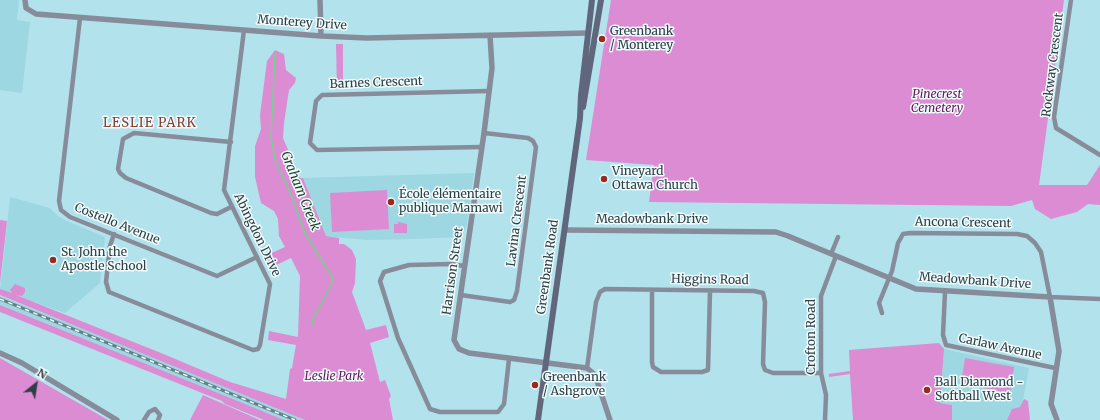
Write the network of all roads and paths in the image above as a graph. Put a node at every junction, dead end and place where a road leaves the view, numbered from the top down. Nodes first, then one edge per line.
1 (25, 0) edge
2 (320, 0) edge
3 (592, 0) edge
4 (601, 0) edge
5 (1071, 0) edge
6 (80, 18) junction
7 (244, 30) junction
8 (588, 33) junction
9 (490, 35) junction
10 (321, 36) junction
11 (489, 91) junction
12 (580, 118) junction
13 (484, 134) junction
14 (231, 142) junction
15 (482, 147) junction
16 (1100, 155) edge
17 (231, 207) junction
18 (565, 230) junction
19 (114, 234) junction
20 (838, 237) dead end
21 (833, 255) junction
22 (257, 257) junction
23 (464, 266) junction
24 (889, 278) junction
25 (652, 290) junction
26 (710, 291) junction
27 (945, 292) junction
28 (461, 296) junction
29 (1050, 298) junction
30 (1100, 299) edge
31 (882, 313) dead end
32 (0, 354) edge
33 (509, 359) junction
34 (546, 363) junction
35 (587, 368) junction
36 (1056, 368) junction
37 (821, 373) junction
38 (117, 420) edge
39 (144, 420) edge
40 (158, 420) edge
41 (538, 420) edge
42 (610, 420) edge
43 (825, 420) edge
44 (1057, 420) edge

1 - 6 street, Monterey Drive
2 - 10 street
3 - 8 main road, Greenbank Road
4 - 12 main road, Greenbank Road
5 - 16 street, Rockway Crescent
6 - 7 street, Monterey Drive
6 - 19 street, Costello Avenue
7 - 10 street, Monterey Drive
7 - 14 street, Abingdon Drive
8 - 9 street, Monterey Drive
8 - 12 main road, Greenbank Road
9 - 10 street, Monterey Drive
9 - 11 street, Harrison Street
11 - 13 street, Harrison Street
11 - 15 street, Barnes Crescent
12 - 18 main road, Greenbank Road
13 - 15 street, Harrison Street
13 - 28 street, Lavina Crescent
14 - 17 street, Abingdon Drive
14 - 17 street
15 - 23 street, Harrison Street
17 - 22 street, Abingdon Drive
18 - 21 street, Meadowbank Drive
18 - 34 main road, Greenbank Road
19 - 22 street, Costello Avenue
19 - 22 street, Abingdon Drive
20 - 21 street
21 - 24 street, Meadowbank Drive
21 - 37 street, Crofton Road
23 - 28 street, Harrison Street
23 - 33 street
24 - 27 street, Meadowbank Drive
24 - 29 street, Ancona Crescent
24 - 31 street
25 - 26 street, Higgins Road
25 - 26 street
25 - 35 street, Higgins Road
26 - 37 street, Higgins Road
27 - 29 street, Meadowbank Drive
27 - 36 street, Carlaw Avenue
28 - 33 street, Harrison Street
29 - 30 street, Meadowbank Drive
29 - 36 street
32 - 38 street
33 - 34 street, Harrison Street
34 - 35 street, Harrison Street
34 - 41 main road, Greenbank Road
35 - 42 street
36 - 44 street
37 - 43 street, Crofton Road
39 - 40 street

